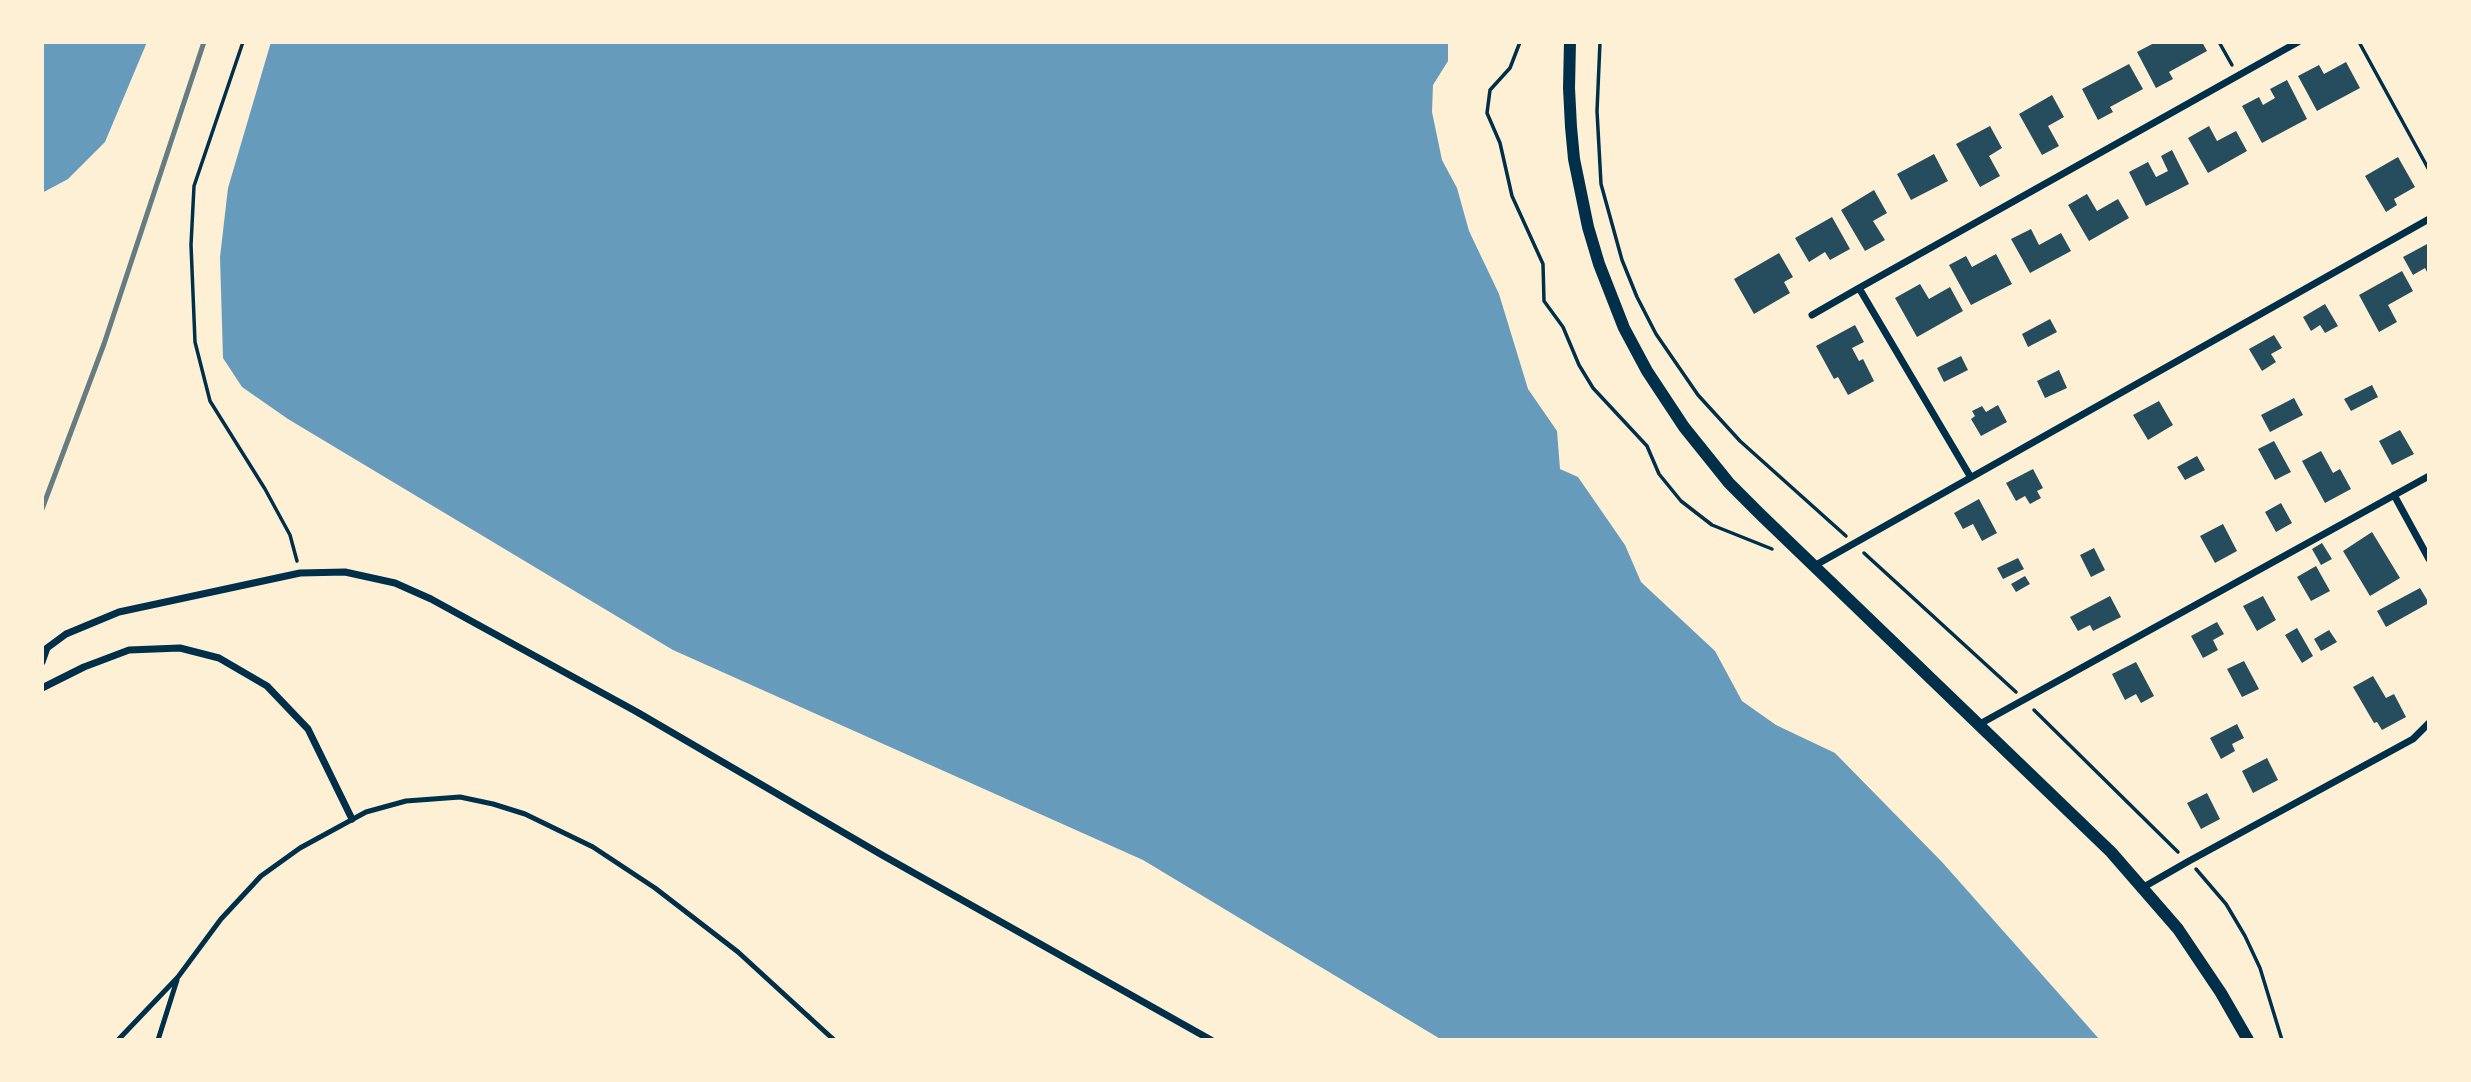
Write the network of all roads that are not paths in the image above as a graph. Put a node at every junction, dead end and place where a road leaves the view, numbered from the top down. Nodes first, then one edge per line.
1 (1570, 42) edge
2 (2298, 42) edge
3 (2429, 219) edge
4 (1859, 288) junction
5 (1812, 315) dead end
6 (2429, 476) edge
7 (1970, 477) junction
8 (2395, 495) junction
9 (2429, 559) edge
10 (1814, 566) junction
11 (42, 662) edge
12 (42, 688) edge
13 (2429, 723) edge
14 (1978, 724) junction
15 (352, 819) junction
16 (2142, 888) junction
17 (178, 977) junction
18 (118, 1040) edge
19 (158, 1040) edge
20 (834, 1040) edge
21 (1211, 1040) edge
22 (2248, 1040) edge

1 - 10 street
2 - 4 street
3 - 7 street
4 - 5 street
4 - 7 street
6 - 8 street
7 - 10 street
8 - 9 street
8 - 14 street
10 - 14 street
11 - 21 street
12 - 15 street
13 - 16 street
14 - 16 street
15 - 17 lane
15 - 20 lane
16 - 22 street
17 - 18 lane
17 - 19 lane

